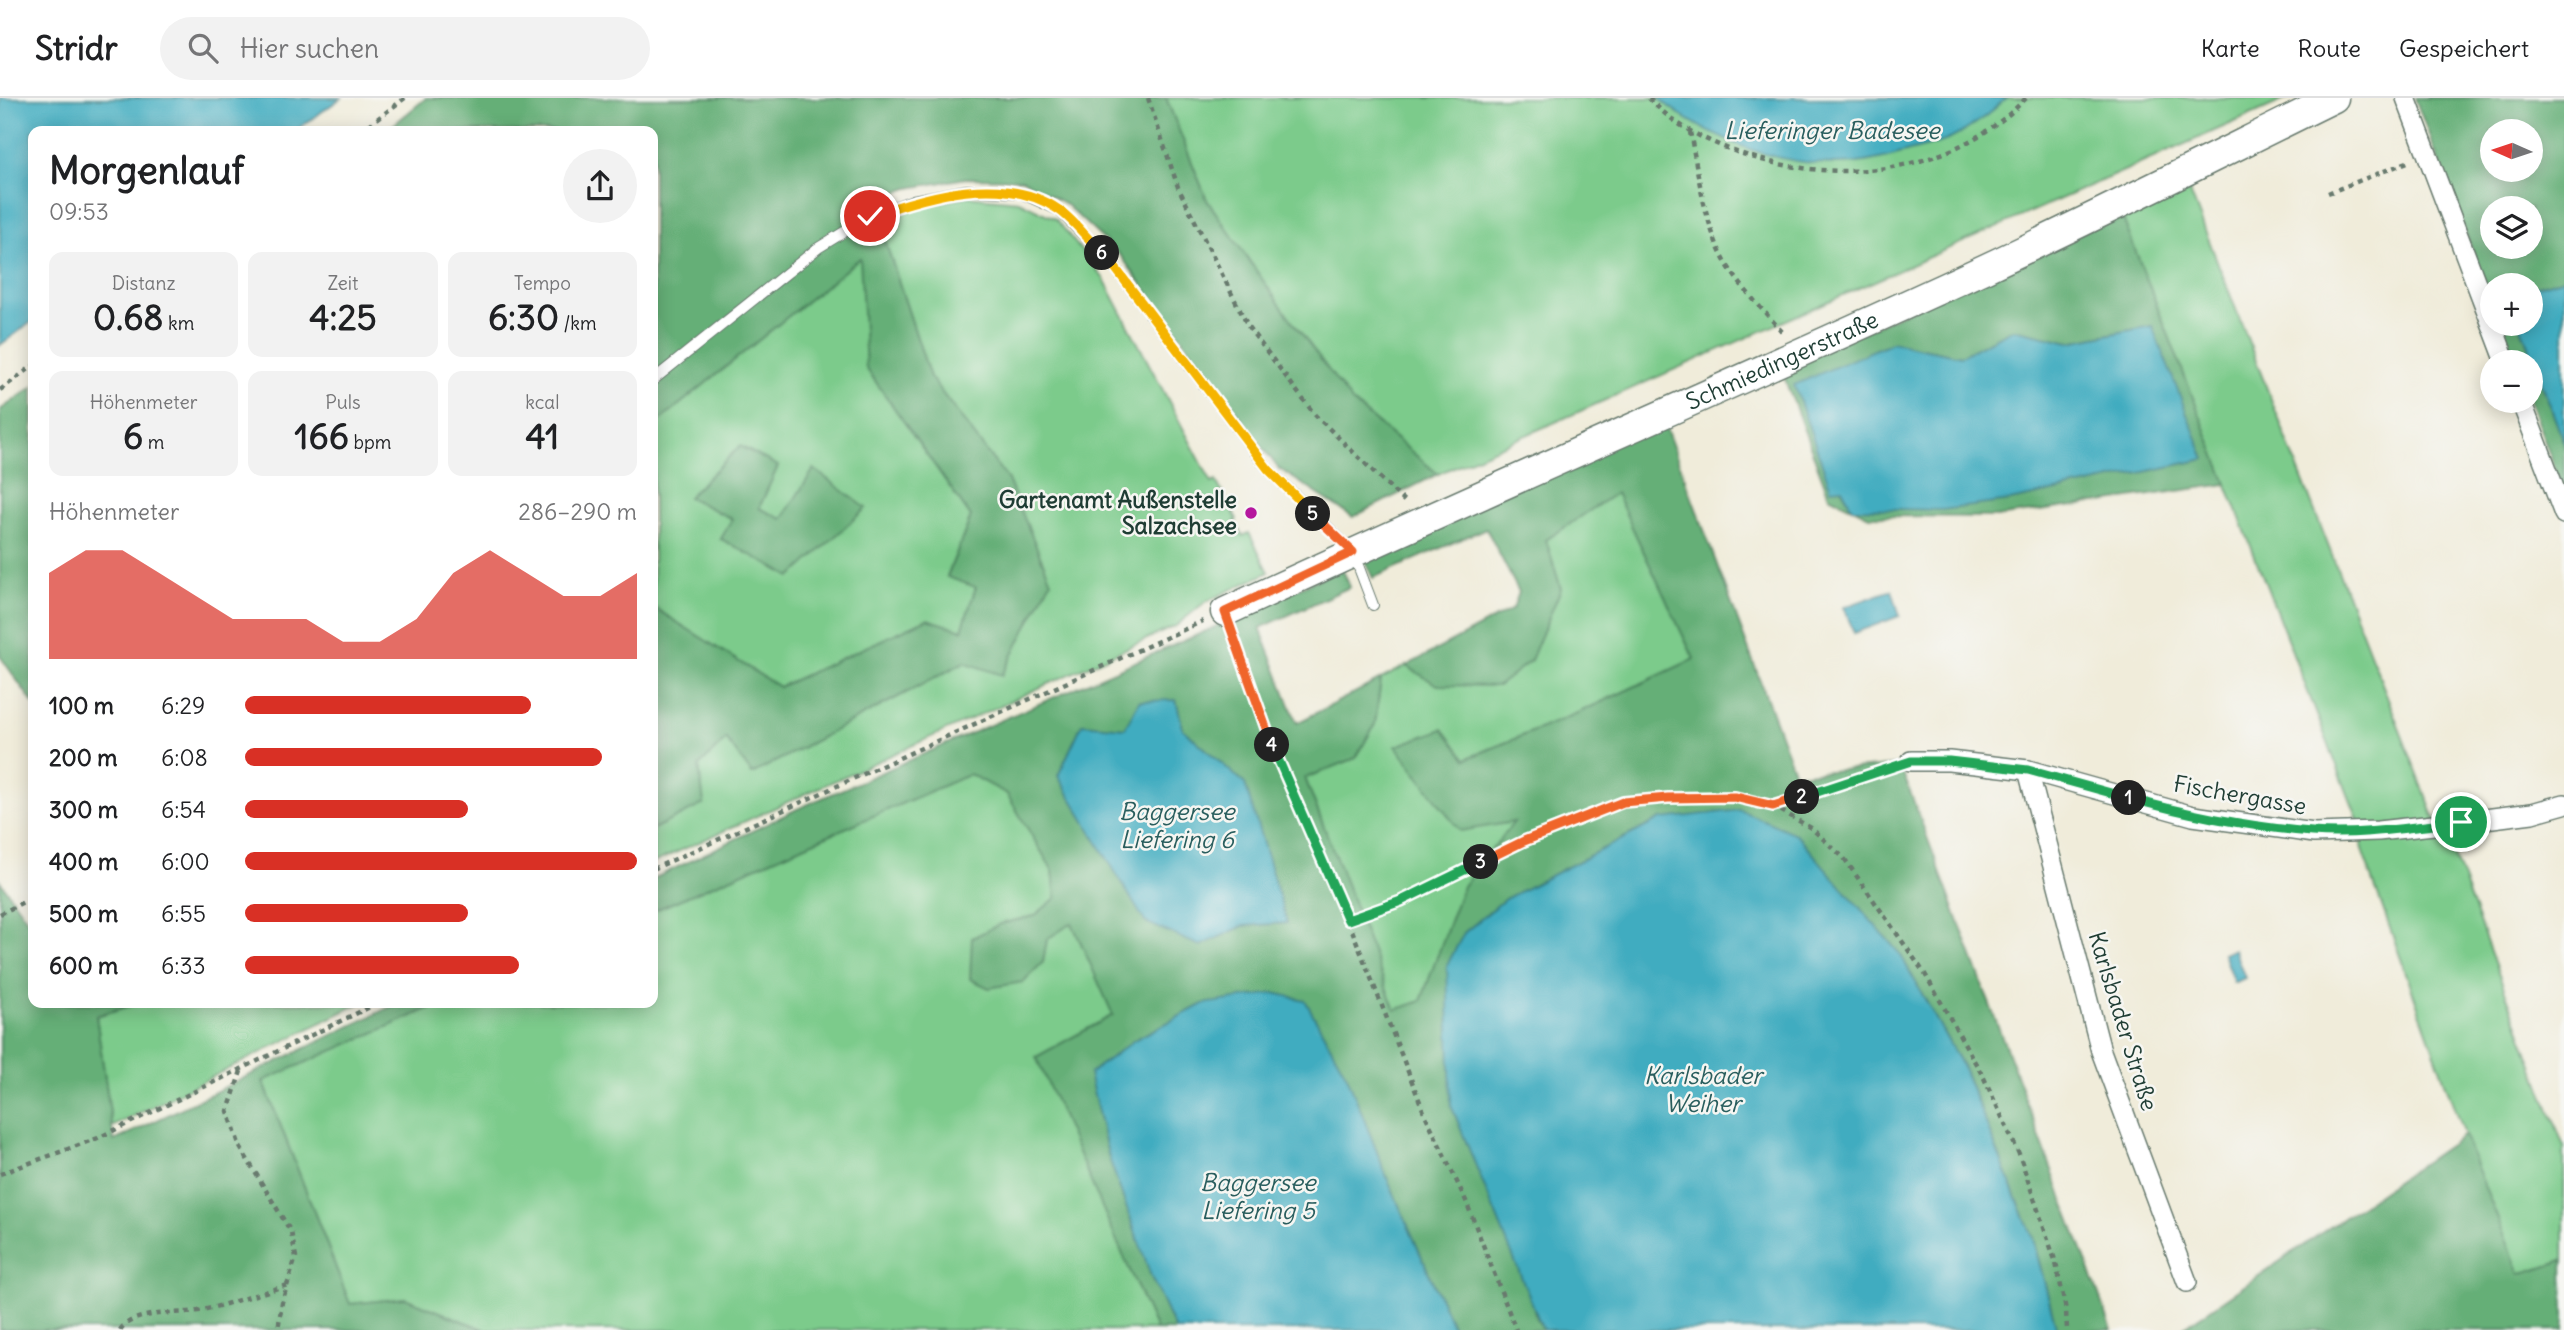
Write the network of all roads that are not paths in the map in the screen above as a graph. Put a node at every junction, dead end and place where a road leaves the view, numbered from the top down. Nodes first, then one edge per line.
1 (2334, 98) edge
2 (2406, 98) edge
3 (2501, 350) edge
4 (658, 376) edge
5 (2526, 413) edge
6 (2564, 514) edge
7 (1353, 552) junction
8 (1373, 605) dead end
9 (1225, 612) road end
10 (1911, 761) road end
11 (2028, 770) junction
12 (2564, 804) edge
13 (2187, 1282) dead end

1 - 7 street, Schmiedingerstraße
2 - 3 street
4 - 7 lane
5 - 6 street
7 - 8 lane
7 - 9 street, Schmiedingerstraße
10 - 11 street, Fischergasse
11 - 12 street, Fischergasse
11 - 13 street, Karlsbader Straße

